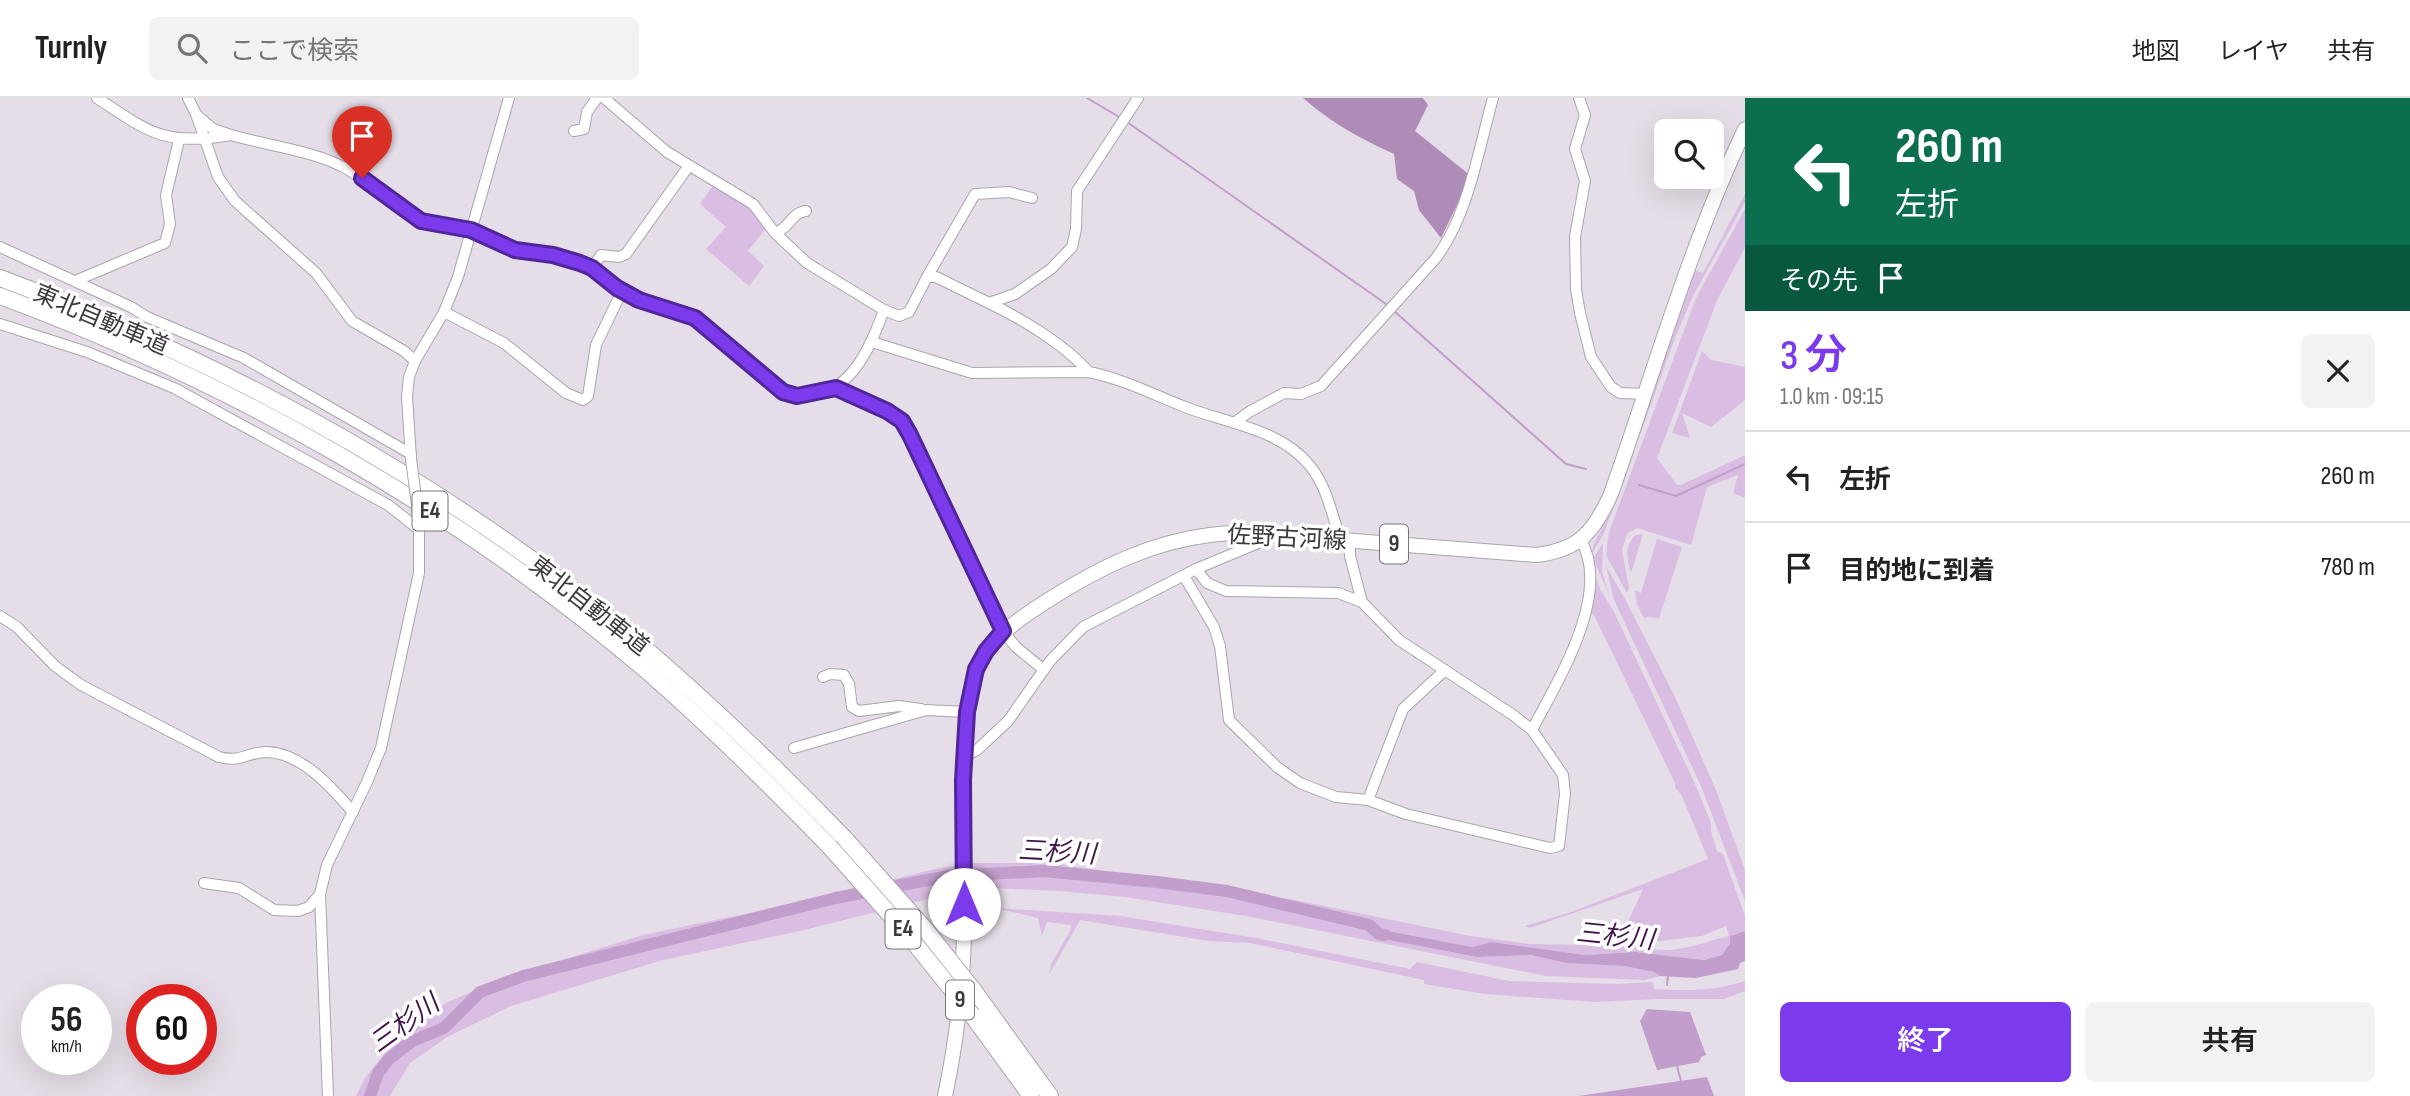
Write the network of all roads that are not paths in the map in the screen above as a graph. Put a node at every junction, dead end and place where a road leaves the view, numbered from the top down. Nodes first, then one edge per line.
1 (97, 98) edge
2 (188, 98) edge
3 (509, 98) edge
4 (597, 98) edge
5 (604, 98) edge
6 (1138, 98) edge
7 (1493, 98) edge
8 (1579, 98) edge
9 (196, 114) junction
10 (1745, 130) edge
11 (574, 131) dead end
12 (231, 135) junction
13 (205, 139) junction
14 (179, 140) junction
15 (688, 167) junction
16 (1032, 198) dead end
17 (806, 211) dead end
18 (471, 230) junction
19 (775, 233) junction
20 (0, 247) edge
21 (592, 268) junction
22 (0, 270) edge
23 (927, 277) junction
24 (0, 278) edge
25 (75, 281) junction
26 (622, 291) junction
27 (0, 296) edge
28 (989, 303) junction
29 (0, 305) edge
30 (884, 310) junction
31 (444, 312) junction
32 (0, 324) edge
33 (100, 335) junction
34 (872, 342) junction
35 (415, 360) junction
36 (1089, 372) junction
37 (224, 374) junction
38 (836, 388) junction
39 (1645, 394) junction
40 (1234, 423) junction
41 (411, 456) junction
42 (419, 526) junction
43 (1272, 534) junction
44 (1345, 540) junction
45 (1581, 540) junction
46 (1196, 569) junction
47 (1184, 576) junction
48 (1362, 602) junction
49 (0, 616) edge
50 (1003, 631) junction
51 (1044, 670) junction
52 (1445, 670) junction
53 (823, 677) dead end
54 (926, 710) junction
55 (967, 712) junction
56 (1532, 730) junction
57 (794, 748) dead end
58 (964, 756) junction
59 (1368, 800) junction
60 (353, 812) junction
61 (204, 883) dead end
62 (320, 894) junction
63 (328, 1096) edge
64 (945, 1096) edge
65 (1031, 1096) edge
66 (1050, 1096) edge

1 - 14 street
2 - 9 street
3 - 18 street
4 - 11 street
5 - 15 street
6 - 28 street
7 - 40 street
8 - 39 street
9 - 12 street
9 - 13 street
10 - 39 main road
12 - 13 street
12 - 18 street
13 - 14 street
13 - 35 street
14 - 25 street
15 - 19 street
15 - 21 street
16 - 23 street
17 - 19 street
18 - 21 street
18 - 31 street
19 - 30 street
20 - 25 street
21 - 26 street
22 - 37 highway
23 - 28 street
23 - 30 street
24 - 37 highway, 東北自動車道 / E4
25 - 41 street
26 - 31 street
26 - 38 street
27 - 33 highway, 東北自動車道 / E4
28 - 36 street
29 - 33 highway
30 - 34 street
31 - 35 street
32 - 42 street
33 - 65 highway, 東北自動車道 / E4, bridge
34 - 36 street
34 - 38 street
35 - 41 street
36 - 40 street
37 - 66 highway, 東北自動車道 / E4, bridge
38 - 50 street
39 - 45 main road
40 - 44 street
41 - 42 street, bridge
42 - 60 street
43 - 44 main road, 佐野古河線 / 9
43 - 46 street
43 - 50 main road, 佐野古河線 / 9
44 - 45 main road, 佐野古河線 / 9
44 - 48 street
45 - 56 street
46 - 47 street
46 - 48 street
47 - 51 street
47 - 59 street
48 - 52 street
49 - 60 street
50 - 51 street
50 - 55 main road, 佐野古河線 / 9
51 - 58 street
52 - 56 street
52 - 59 street
53 - 54 street
54 - 55 street
54 - 57 street
55 - 58 main road, 佐野古河線 / 9
56 - 59 street
58 - 64 main road, 佐野古河線 / 9
60 - 62 street
61 - 62 street
62 - 63 street

